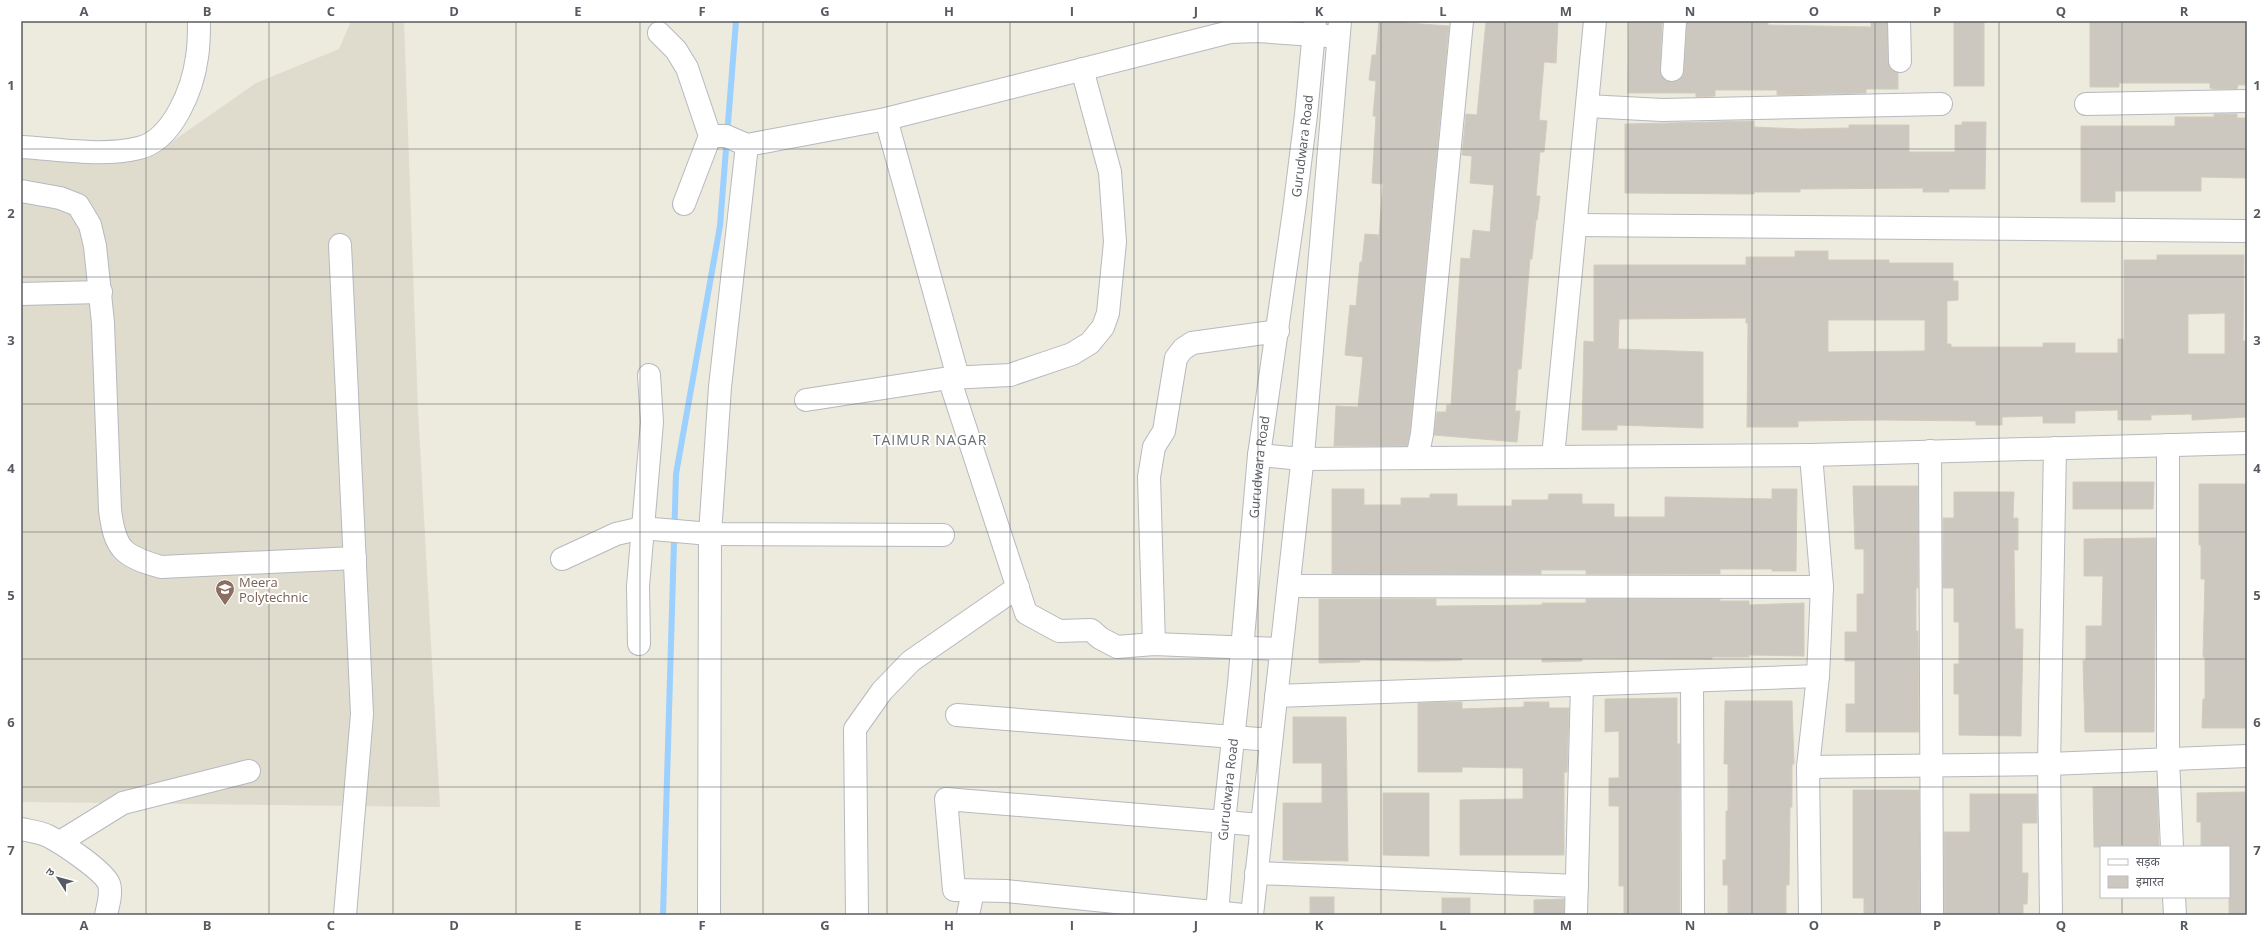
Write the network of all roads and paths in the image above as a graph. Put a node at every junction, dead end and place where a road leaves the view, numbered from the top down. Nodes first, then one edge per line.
1 (199, 21) edge
2 (1462, 21) edge
3 (1595, 21) edge
4 (1675, 21) edge
5 (1900, 21) edge
6 (1314, 28) edge
7 (1339, 29) edge
8 (659, 32) dead end
9 (1900, 61) dead end
10 (1082, 69) junction
11 (1672, 70) dead end
12 (2247, 101) edge
13 (1941, 104) dead end
14 (2086, 104) dead end
15 (1587, 106) junction
16 (886, 119) junction
17 (730, 139) junction
18 (21, 147) edge
19 (21, 191) edge
20 (684, 204) dead end
21 (1576, 225) junction
22 (2247, 231) edge
23 (340, 245) dead end
24 (101, 292) junction
25 (21, 294) edge
26 (1278, 331) junction
27 (648, 375) dead end
28 (953, 377) junction
29 (806, 400) dead end
30 (2247, 443) edge
31 (2168, 445) junction
32 (2055, 448) junction
33 (1930, 451) junction
34 (1259, 455) junction
35 (1811, 455) junction
36 (1553, 457) junction
37 (1418, 458) junction
38 (1302, 459) junction
39 (642, 528) junction
40 (710, 534) junction
41 (943, 535) dead end
42 (355, 558) junction
43 (562, 559) dead end
44 (1289, 586) junction
45 (1822, 586) junction
46 (1018, 587) junction
47 (639, 644) dead end
48 (1154, 644) junction
49 (1241, 648) junction
50 (1281, 649) junction
51 (1818, 676) junction
52 (1692, 682) junction
53 (1582, 685) junction
54 (1276, 696) junction
55 (957, 715) dead end
56 (1233, 737) junction
57 (1271, 740) junction
58 (2247, 756) edge
59 (2168, 759) junction
60 (2049, 764) junction
61 (1932, 765) junction
62 (1808, 767) junction
63 (249, 771) dead end
64 (1224, 822) junction
65 (1261, 825) junction
66 (21, 829) edge
67 (60, 842) junction
68 (2172, 846) edge
69 (1256, 873) junction
70 (1577, 886) junction
71 (973, 891) junction
72 (2174, 898) edge
73 (1217, 914) edge
74 (106, 915) edge
75 (345, 915) edge
76 (709, 915) edge
77 (856, 915) edge
78 (968, 915) edge
79 (1243, 915) edge
80 (1252, 915) edge
81 (1576, 915) edge
82 (1693, 915) edge
83 (1810, 915) edge
84 (1932, 915) edge
85 (2051, 915) edge
86 (2175, 915) edge

1 - 18 street
2 - 37 street
3 - 15 street
4 - 11 street
5 - 9 street
6 - 7 street
6 - 10 street
6 - 26 street, Gurudwara Road
7 - 38 street
8 - 17 street
10 - 16 street
10 - 28 street
12 - 14 street
13 - 15 street
15 - 21 street
16 - 17 street
16 - 28 street
17 - 20 street
17 - 40 street
19 - 24 street
21 - 22 street
21 - 36 street
23 - 42 street
24 - 25 street
24 - 42 street
26 - 34 street, Gurudwara Road
26 - 48 street
27 - 39 street
28 - 29 street
28 - 46 street
30 - 31 street
31 - 32 street
31 - 59 street
32 - 33 street
32 - 60 street
33 - 35 street
33 - 61 street
34 - 38 street
34 - 49 street, Gurudwara Road
35 - 36 street
35 - 45 street
36 - 37 street
37 - 38 street
38 - 44 street
39 - 40 street
39 - 43 street
39 - 47 street
40 - 41 street
40 - 76 street
42 - 75 street
44 - 45 street
44 - 50 street
45 - 51 street
46 - 48 street
46 - 77 street
48 - 49 street
49 - 50 street
49 - 56 street, Gurudwara Road
50 - 54 street
51 - 52 street
51 - 62 street
52 - 53 street
52 - 82 street
53 - 54 street
53 - 70 street
54 - 57 street
55 - 56 street
56 - 57 street
56 - 64 street, Gurudwara Road
57 - 65 street
58 - 59 street
59 - 60 street
59 - 68 street
60 - 61 street
60 - 85 street
61 - 62 street
61 - 84 street
62 - 83 street
63 - 67 street
64 - 65 street
64 - 71 street
64 - 73 street, Gurudwara Road
65 - 69 street
66 - 67 street
67 - 74 street
69 - 70 street
69 - 80 street
70 - 81 street
71 - 73 street
71 - 78 street
72 - 86 street
73 - 79 street

